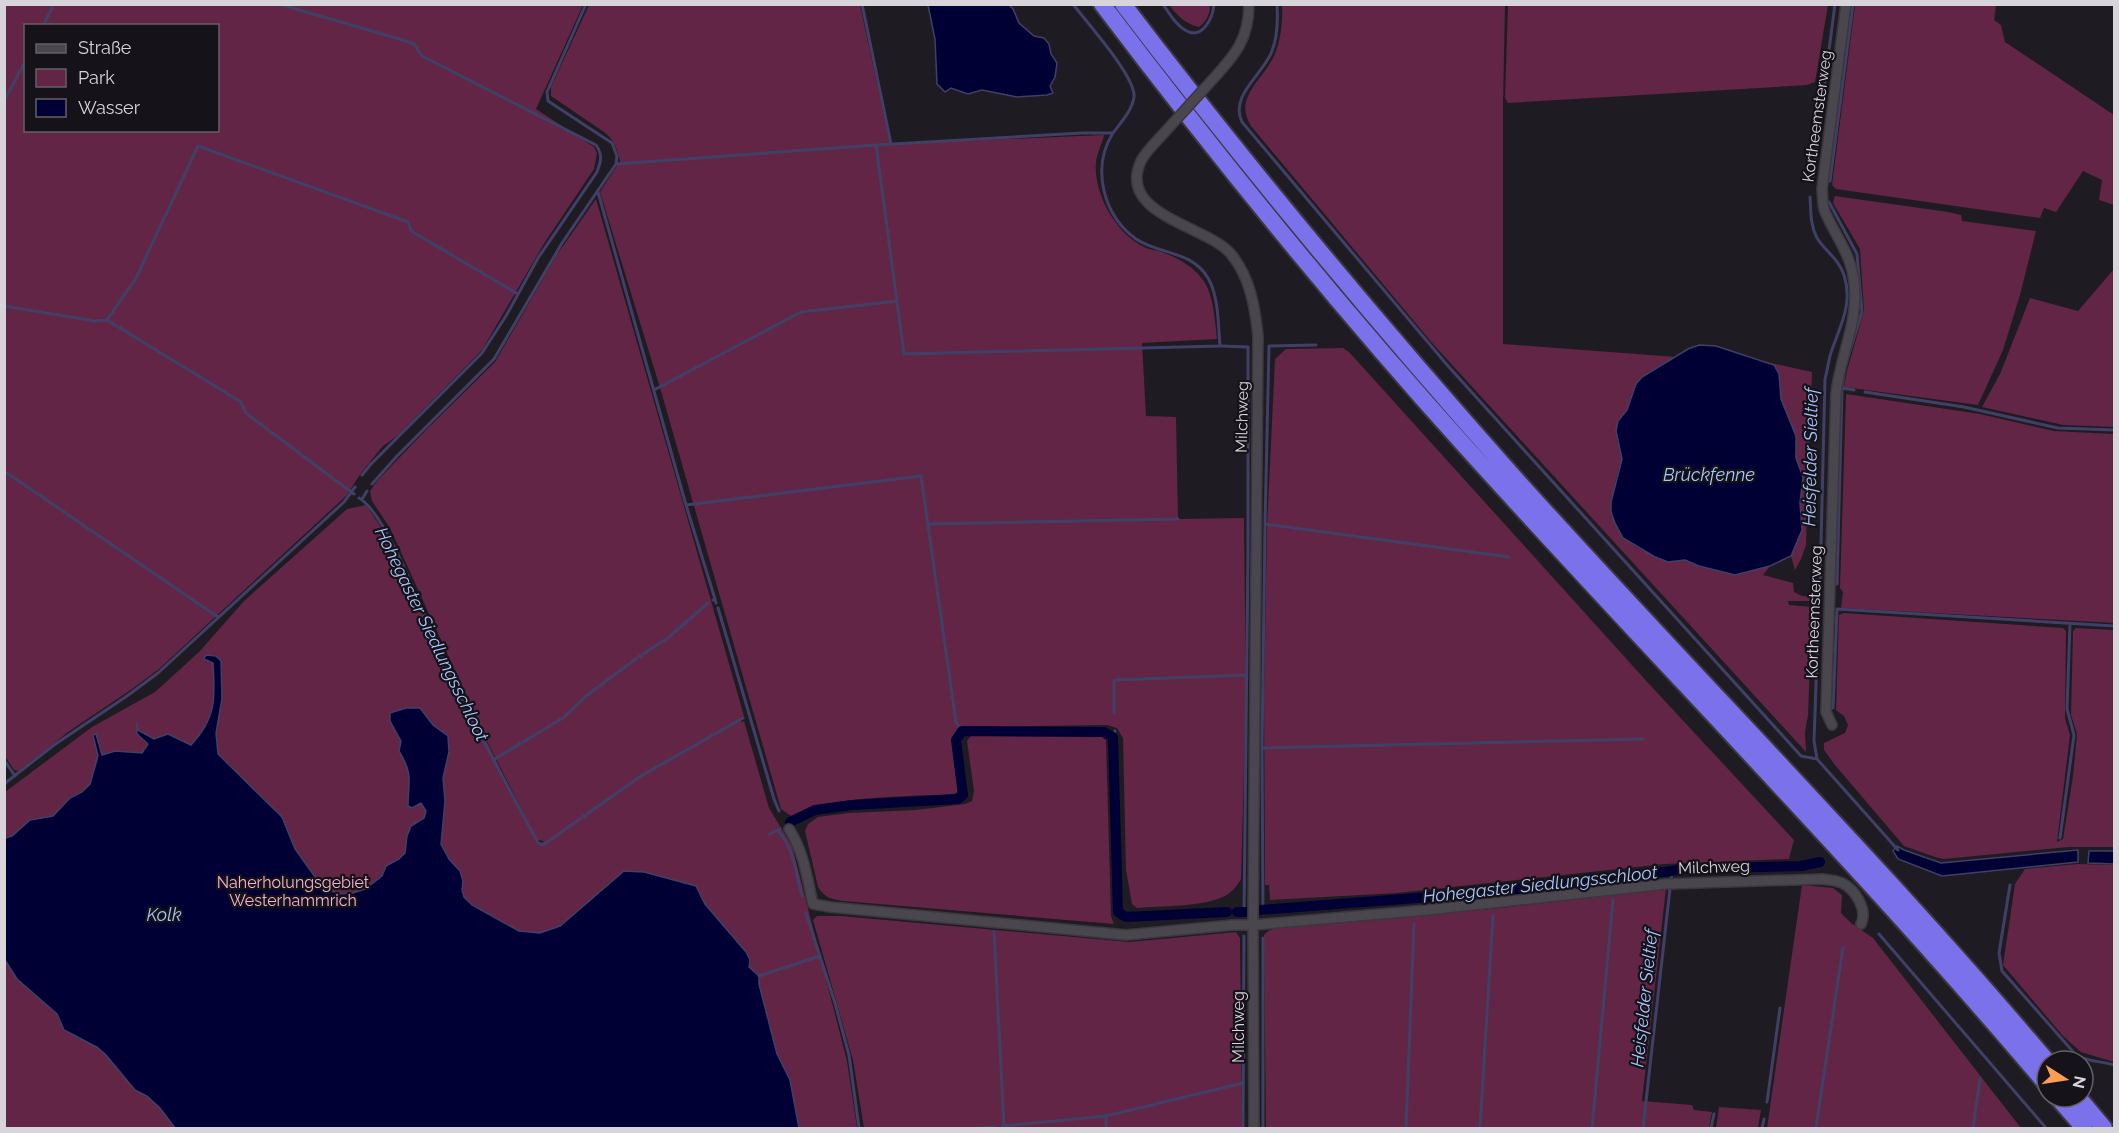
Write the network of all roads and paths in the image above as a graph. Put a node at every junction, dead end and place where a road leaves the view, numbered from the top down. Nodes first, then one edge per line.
1 (1102, 4) edge
2 (1122, 4) edge
3 (1249, 4) edge
4 (1846, 4) edge
5 (1832, 725) dead end
6 (789, 830) dead end
7 (1861, 924) dead end
8 (1252, 925) junction
9 (2036, 1049) edge
10 (2035, 1071) edge
11 (2067, 1109) edge
12 (2088, 1109) edge
13 (1254, 1128) edge
14 (2084, 1128) edge
15 (2104, 1128) edge

1 - 10 highway
2 - 9 highway
3 - 8 street, Milchweg, bridge
4 - 5 street, Kortheemsterweg
6 - 8 street
7 - 8 street, Milchweg
8 - 13 street, Milchweg
11 - 14 highway
12 - 15 highway

